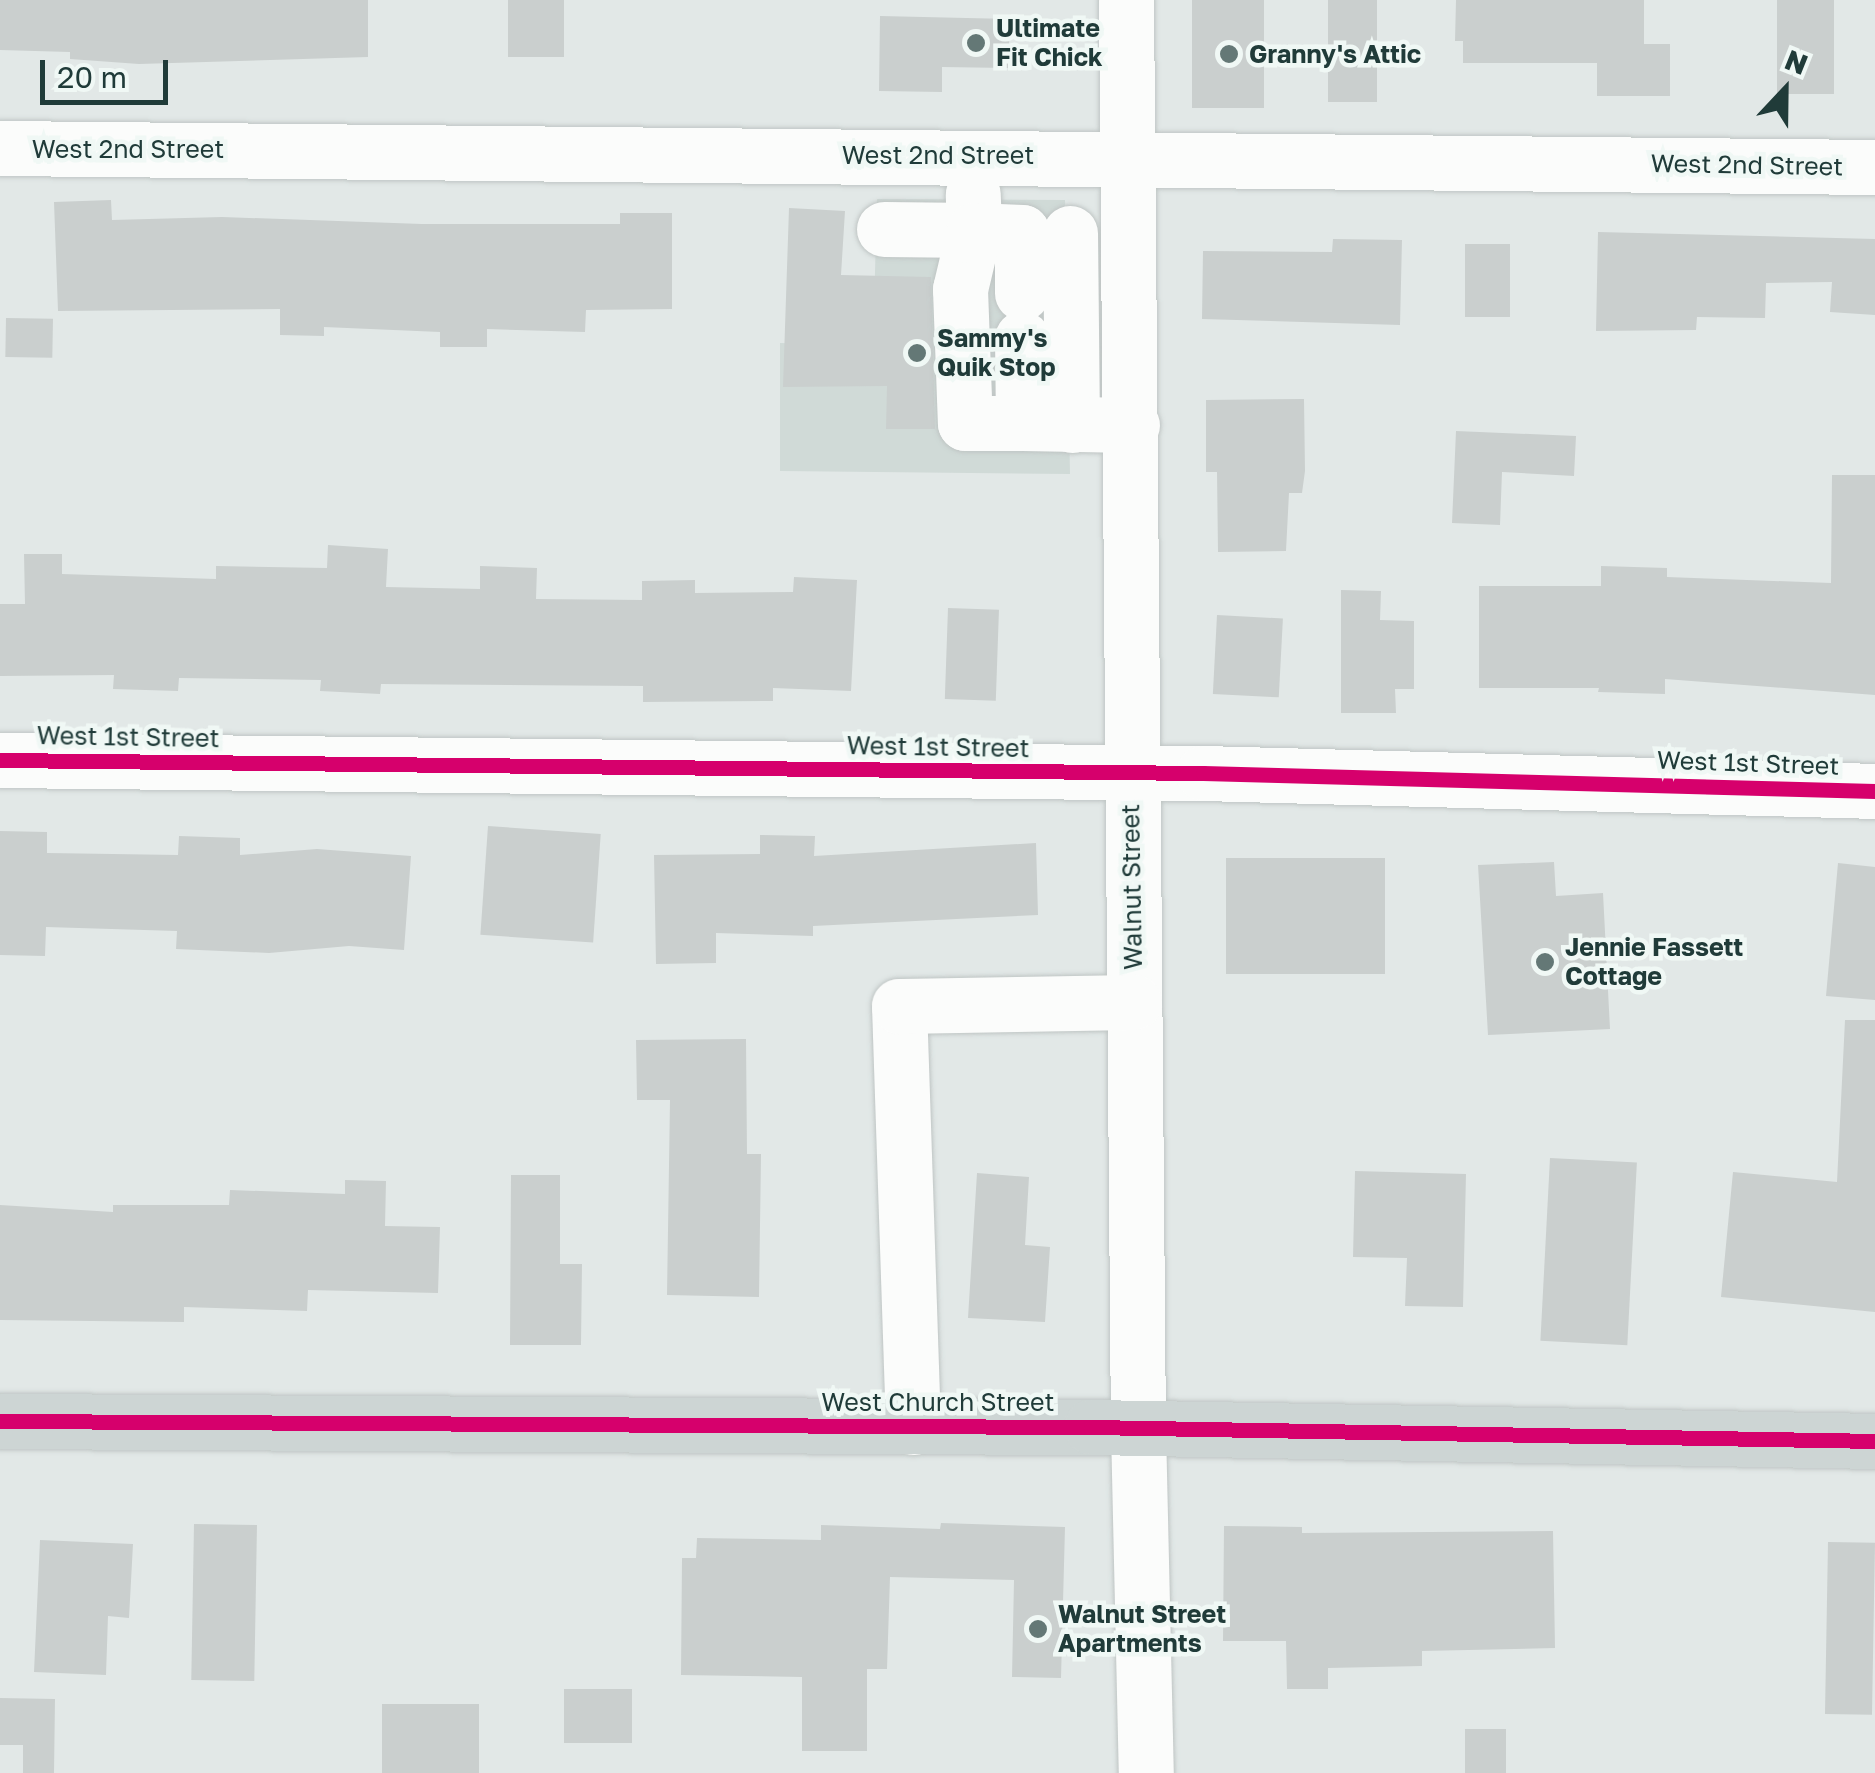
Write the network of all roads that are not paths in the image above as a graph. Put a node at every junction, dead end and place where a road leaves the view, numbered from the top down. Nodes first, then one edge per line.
1 (1126, 0) edge
2 (0, 148) edge
3 (972, 156) junction
4 (1126, 157) junction
5 (1875, 167) edge
6 (884, 228) dead end
7 (1022, 231) junction
8 (1126, 234) junction
9 (1047, 424) junction
10 (1132, 425) junction
11 (0, 760) edge
12 (1131, 773) junction
13 (1875, 792) edge
14 (1134, 1002) junction
15 (0, 1421) edge
16 (913, 1427) junction
17 (1138, 1429) junction
18 (1875, 1441) edge
19 (1146, 1773) edge

1 - 4 street, Walnut Street
2 - 3 street, West 2nd Street
3 - 4 street, West 2nd Street
3 - 7 street
4 - 5 street, West 2nd Street
4 - 8 street, Walnut Street
6 - 7 street
7 - 8 street
7 - 9 street
7 - 9 street
7 - 9 street
8 - 10 street, Walnut Street
9 - 10 street
10 - 12 street, Walnut Street
11 - 12 street, West 1st Street
12 - 13 street, West 1st Street
12 - 14 street, Walnut Street
14 - 16 street
14 - 17 street, Walnut Street
15 - 16 main road, West Church Street
16 - 17 main road, West Church Street
17 - 18 main road, West Church Street
17 - 19 street, Walnut Street

